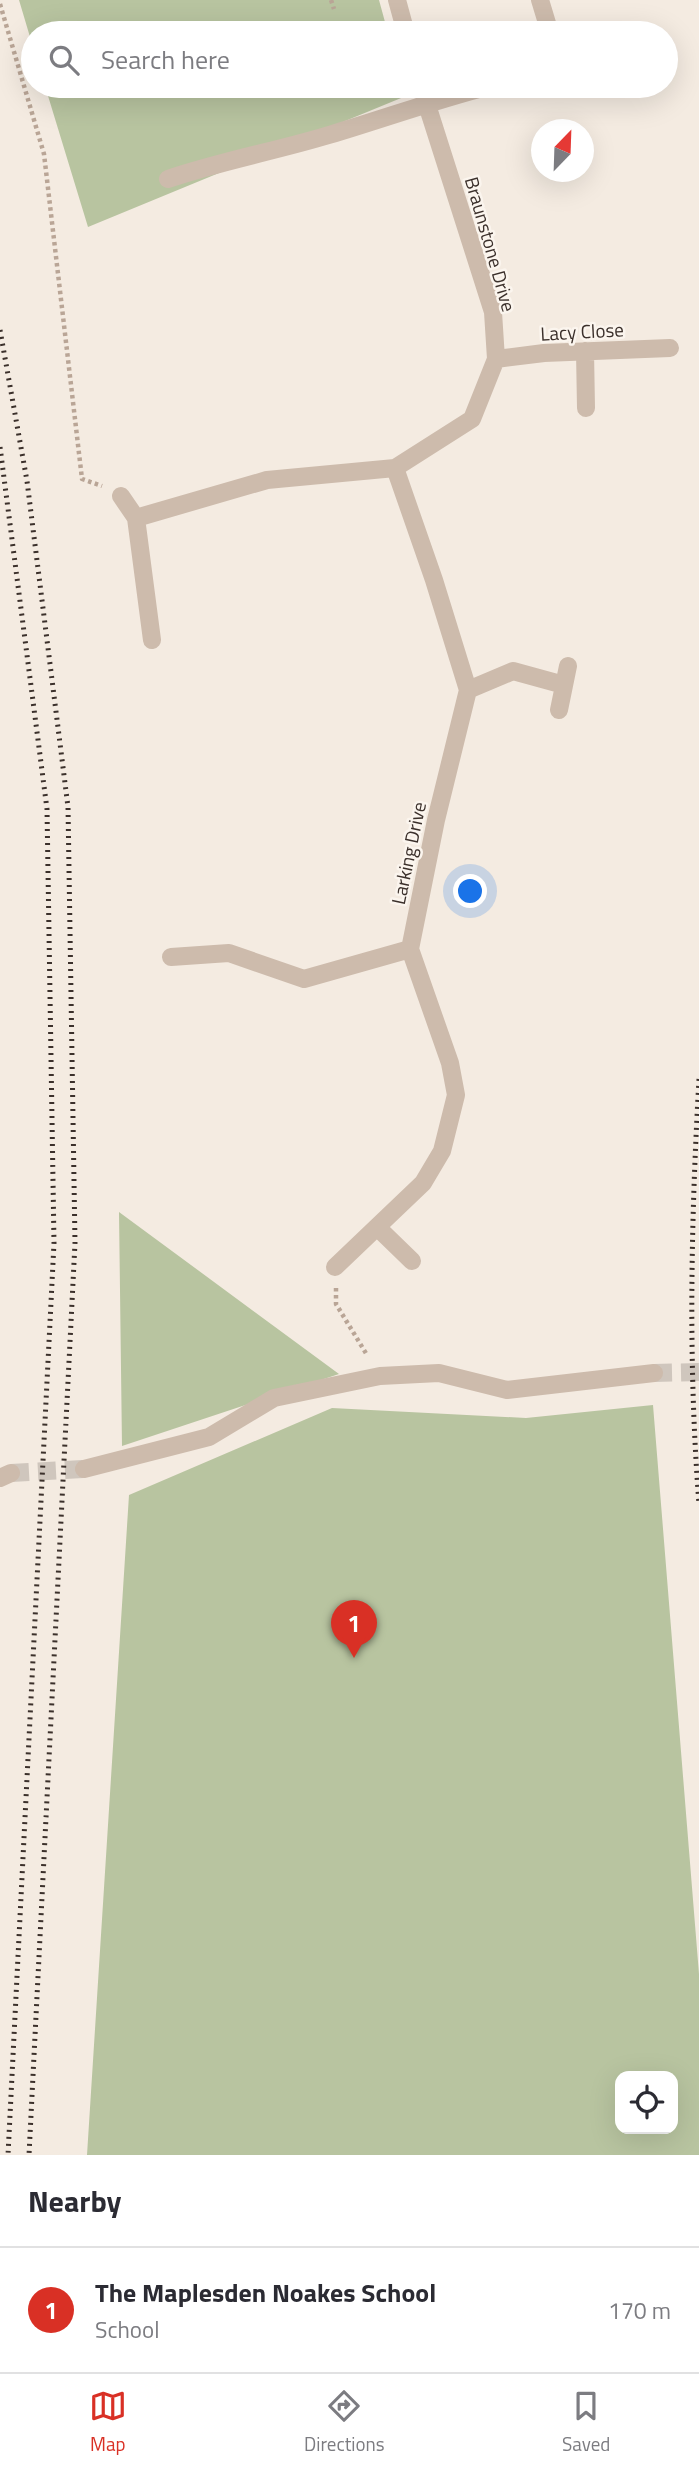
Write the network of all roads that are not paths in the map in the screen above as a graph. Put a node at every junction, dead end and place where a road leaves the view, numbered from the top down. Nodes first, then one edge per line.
1 (397, 0) edge
2 (403, 21) edge
3 (415, 98) edge
4 (425, 98) edge
5 (168, 179) dead end
6 (670, 348) dead end
7 (585, 351) junction
8 (496, 359) junction
9 (586, 408) dead end
10 (395, 468) junction
11 (121, 496) road end
12 (136, 518) junction
13 (152, 640) dead end
14 (568, 666) dead end
15 (564, 685) junction
16 (468, 690) junction
17 (559, 710) dead end
18 (410, 949) junction
19 (172, 957) dead end
20 (378, 1228) junction
21 (412, 1261) dead end
22 (335, 1267) road end
23 (654, 1373) tunnel mouth
24 (84, 1469) tunnel mouth

1 - 2 street
3 - 5 street
4 - 8 street, Braunstone Drive
6 - 7 street, Lacy Close
7 - 8 street, Lacy Close
7 - 9 street
8 - 10 street, Braunstone Drive
10 - 12 street, Braunstone Drive
10 - 16 street
11 - 12 street
12 - 13 street
14 - 15 street
15 - 16 street
15 - 17 street
16 - 18 street, Larking Drive
18 - 19 street
18 - 20 street
20 - 21 street
20 - 22 street
23 - 24 street

